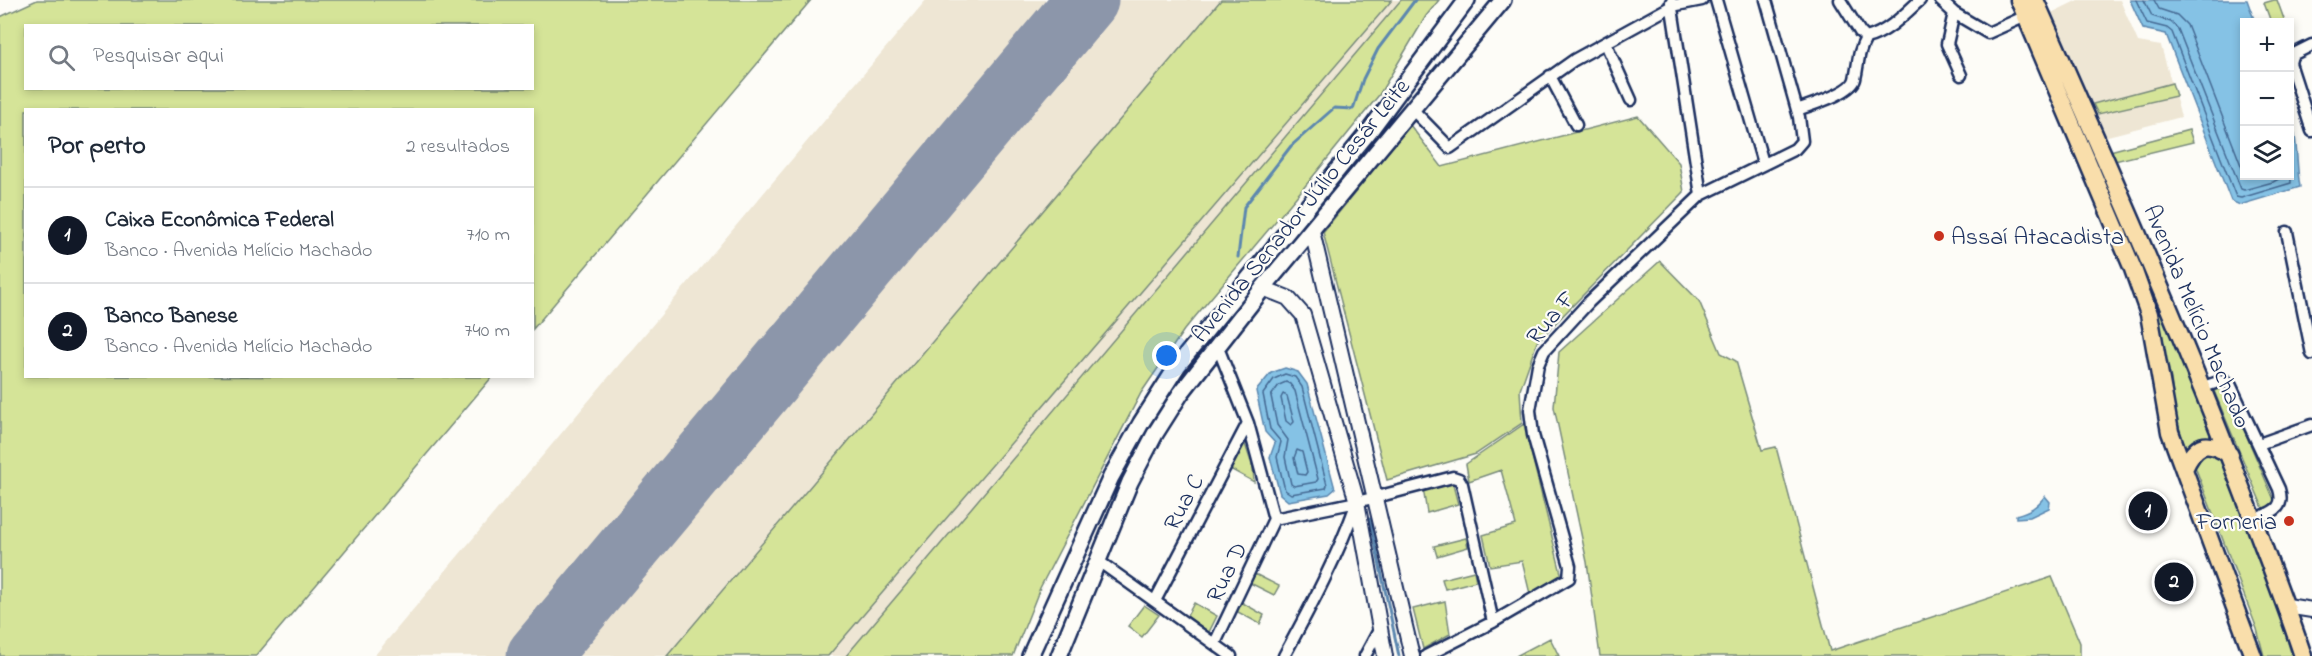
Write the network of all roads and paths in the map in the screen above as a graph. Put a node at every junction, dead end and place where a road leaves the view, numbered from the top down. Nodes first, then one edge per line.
1 (1467, 0) edge
2 (1503, 0) edge
3 (1702, 0) edge
4 (1716, 0) edge
5 (1766, 0) edge
6 (1840, 0) edge
7 (1920, 0) edge
8 (1940, 0) edge
9 (2019, 0) edge
10 (2035, 0) edge
11 (1671, 3) edge
12 (1954, 13) junction
13 (2026, 16) junction
14 (1866, 38) junction
15 (1606, 44) junction
16 (2312, 45) edge
17 (2294, 54) edge
18 (2292, 72) edge
19 (1961, 75) dead end
20 (1550, 76) junction
21 (1631, 100) dead end
22 (1412, 110) junction
23 (1797, 110) junction
24 (1576, 125) dead end
25 (2312, 131) edge
26 (1763, 164) junction
27 (1701, 195) junction
28 (1312, 231) junction
29 (2287, 232) dead end
30 (1263, 288) junction
31 (1217, 345) junction
32 (2312, 354) edge
33 (2203, 387) junction
34 (1248, 423) junction
35 (2312, 425) edge
36 (2259, 444) junction
37 (2230, 456) junction
38 (2184, 470) junction
39 (1375, 496) junction
40 (1357, 502) junction
41 (1274, 519) junction
42 (2254, 520) junction
43 (1097, 560) junction
44 (1155, 601) junction
45 (2287, 606) junction
46 (2312, 610) edge
47 (1493, 622) junction
48 (1379, 630) junction
49 (1215, 643) junction
50 (2312, 650) edge
51 (1030, 656) edge
52 (1059, 656) edge
53 (1231, 656) edge
54 (1284, 656) edge
55 (1365, 656) edge
56 (1385, 656) edge
57 (1412, 656) edge
58 (1426, 656) edge
59 (2253, 656) edge
60 (2303, 656) edge
61 (2309, 656) edge

1 - 51 main road, Avenida Senador Júlio Cesár Leite
2 - 22 main road, Avenida Senador Júlio Cesár Leite
3 - 11 street
4 - 26 street
5 - 23 street
6 - 14 street
7 - 14 street
8 - 12 street
9 - 13 main road, Avenida Melício Machado
10 - 33 main road, Avenida Melício Machado
11 - 15 street
11 - 27 street
12 - 13 street
12 - 19 street
13 - 38 main road, Avenida Melício Machado
14 - 23 street
15 - 20 street
15 - 21 street
16 - 17 street
18 - 25 street
20 - 22 street
20 - 24 street
22 - 28 main road, Avenida Senador Júlio Cesár Leite
23 - 26 street, Rua F
26 - 27 street, Rua F
27 - 47 street, Rua F
28 - 30 main road, Avenida Senador Júlio Cesár Leite
28 - 39 street
29 - 32 street
30 - 31 main road, Avenida Senador Júlio Cesár Leite
30 - 40 street
31 - 34 street
31 - 43 main road, Avenida Senador Júlio Cesár Leite
33 - 36 street
33 - 37 main road, Avenida Melício Machado
34 - 41 street
34 - 44 street, Rua C
35 - 36 street
36 - 42 street
37 - 38 main road
37 - 42 main road, Avenida Melício Machado
38 - 59 main road, Avenida Melício Machado
39 - 40 street
39 - 47 street
39 - 57 street
40 - 41 street
40 - 48 street
40 - 54 street
41 - 49 street, Rua D
42 - 45 main road, Avenida Melício Machado
43 - 44 street
43 - 52 main road, Avenida Senador Júlio Cesár Leite
44 - 49 street
45 - 46 street
45 - 60 main road, Avenida Melício Machado
47 - 58 street
48 - 55 street
48 - 56 street
49 - 53 street
50 - 61 street

